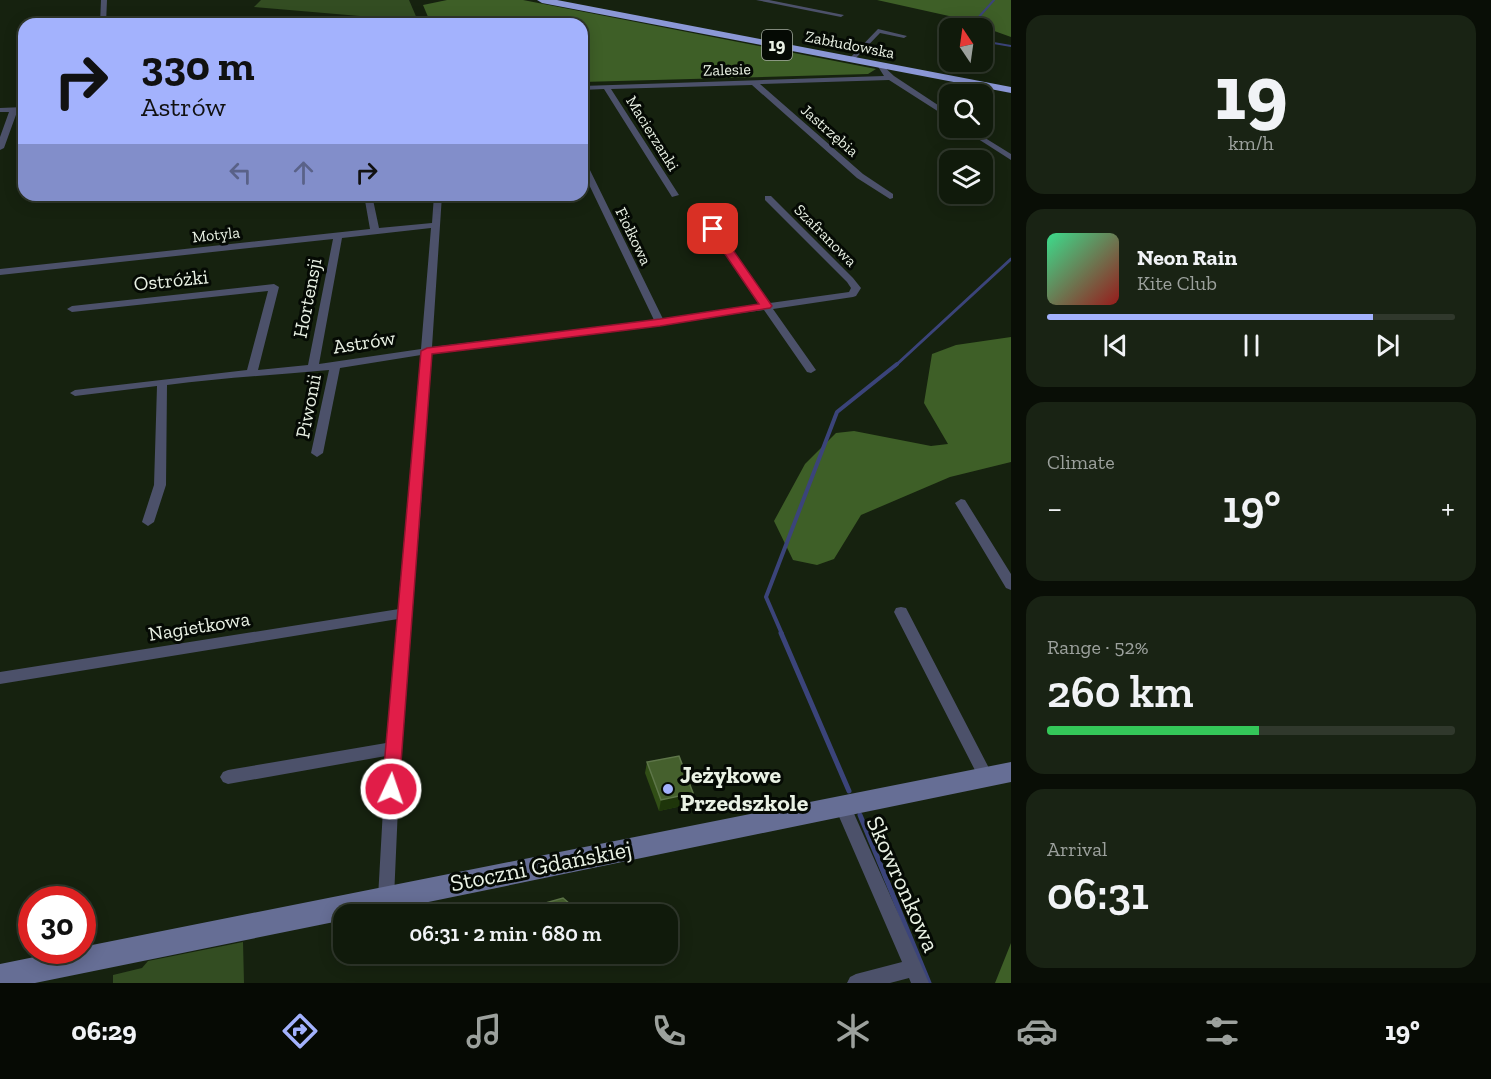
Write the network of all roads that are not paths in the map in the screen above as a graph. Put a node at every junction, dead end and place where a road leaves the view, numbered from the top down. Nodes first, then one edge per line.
1 (104, 0) edge
2 (542, 0) edge
3 (759, 0) edge
4 (841, 15) dead end
5 (103, 18) edge
6 (904, 36) dead end
7 (852, 60) junction
8 (880, 65) junction
9 (891, 78) junction
10 (753, 82) junction
11 (606, 87) junction
12 (588, 88) edge
13 (1011, 90) edge
14 (14, 109) junction
15 (18, 109) edge
16 (0, 110) edge
17 (939, 110) edge
18 (980, 138) edge
19 (0, 148) edge
20 (1011, 159) edge
21 (588, 174) edge
22 (675, 195) dead end
23 (890, 196) dead end
24 (768, 198) dead end
25 (369, 201) edge
26 (437, 201) edge
27 (700, 210) dead end
28 (435, 225) junction
29 (375, 231) junction
30 (338, 236) junction
31 (0, 272) edge
32 (853, 294) joint
33 (766, 306) junction
34 (72, 309) dead end
35 (660, 322) junction
36 (427, 351) junction
37 (335, 366) junction
38 (313, 368) junction
39 (812, 370) dead end
40 (252, 372) junction
41 (162, 382) junction
42 (75, 393) dead end
43 (317, 453) dead end
44 (961, 503) dead end
45 (148, 522) dead end
46 (1011, 585) edge
47 (901, 612) dead end
48 (405, 613) junction
49 (0, 678) edge
50 (393, 748) junction
51 (1011, 772) edge
52 (228, 777) dead end
53 (986, 777) junction
54 (842, 805) junction
55 (386, 898) junction
56 (917, 976) edge
57 (0, 977) edge
58 (856, 983) edge

1 - 5 street
2 - 7 highway, Zabłudowska / 19
3 - 4 street
6 - 7 street
7 - 8 highway, Zabłudowska / 19
8 - 9 street
8 - 13 highway, Zabłudowska / 19
9 - 10 street, Zalesie
9 - 17 street
10 - 11 street, Zalesie
10 - 23 street, Jastrzębia
11 - 12 street, Zalesie
11 - 22 street, Macierzanki
14 - 15 street
14 - 16 street
14 - 19 street
18 - 20 street
21 - 35 street, Fiołkowa
24 - 32 street, Szafranowa
25 - 29 street
26 - 28 street
27 - 33 street
28 - 29 street, Motyla
28 - 36 street
29 - 30 street, Motyla
30 - 31 street, Motyla
30 - 38 street, Hortensji
32 - 33 street, Astrów
33 - 35 street, Astrów
33 - 39 street
34 - 40 street, Ostróżki
35 - 36 street, Astrów
36 - 37 street, Astrów
36 - 48 street
37 - 38 street, Astrów
37 - 43 street, Piwonii
38 - 40 street, Astrów
40 - 41 street, Astrów
41 - 42 street, Astrów
41 - 45 street
44 - 46 street
47 - 53 street
48 - 49 street, Nagietkowa
48 - 50 street
50 - 52 street
50 - 55 street
51 - 53 street, Stoczni Gdańskiej
53 - 54 street, Stoczni Gdańskiej
54 - 55 street, Stoczni Gdańskiej
54 - 56 street, Skowronkowa
55 - 57 street, Stoczni Gdańskiej
56 - 58 street

